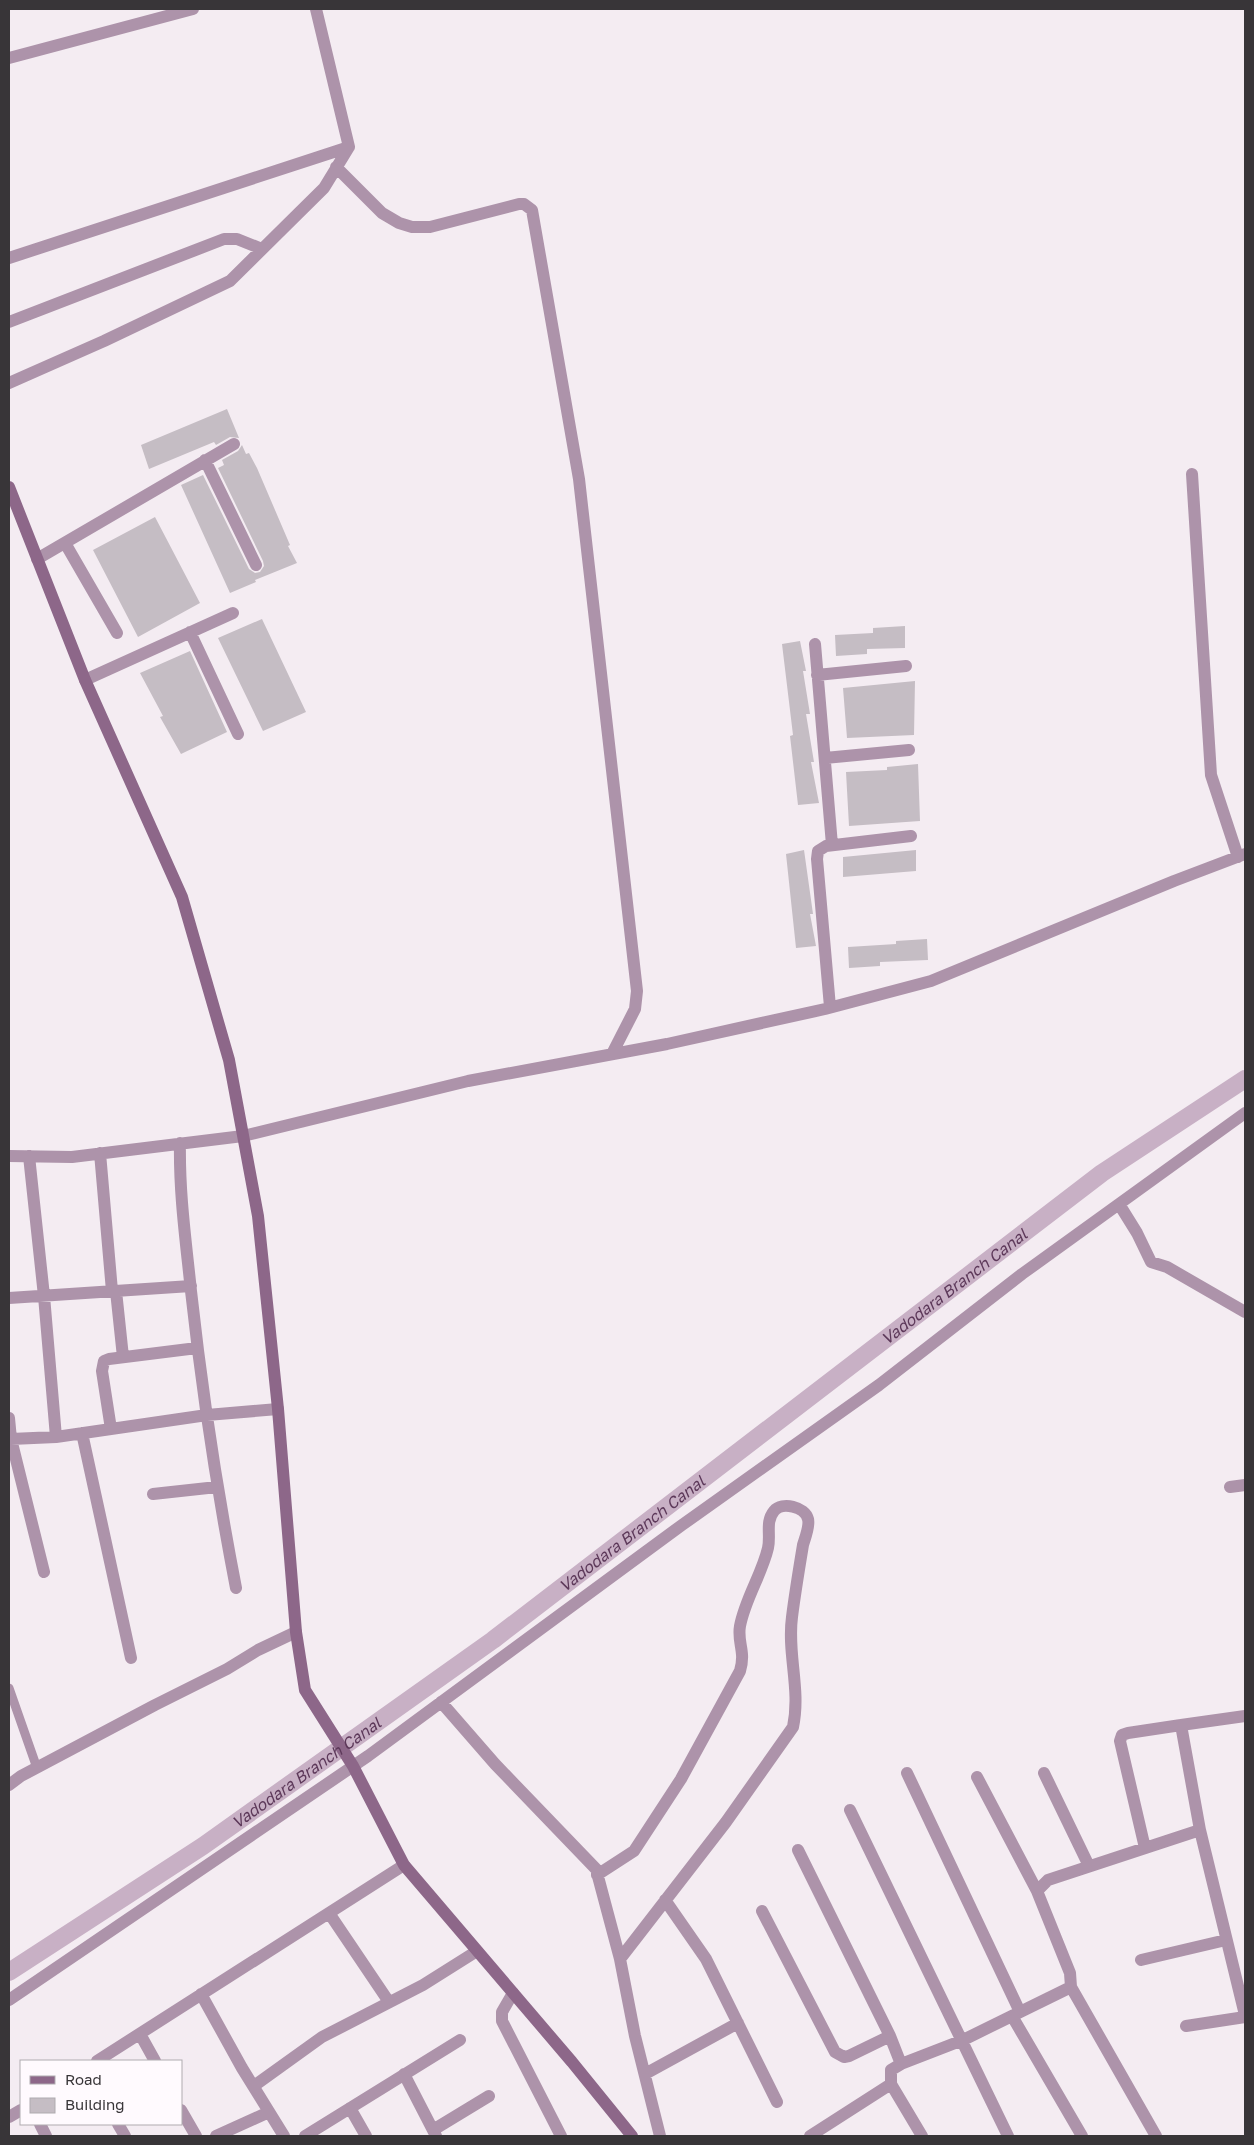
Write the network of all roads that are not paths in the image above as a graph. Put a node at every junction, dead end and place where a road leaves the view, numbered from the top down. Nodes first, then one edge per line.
1 (193, 9) edge
2 (316, 9) edge
3 (9, 58) edge
4 (349, 147) junction
5 (336, 167) junction
6 (262, 250) junction
7 (9, 258) edge
8 (9, 322) edge
9 (9, 383) edge
10 (234, 444) dead end
11 (205, 460) junction
12 (1192, 474) dead end
13 (9, 487) edge
14 (65, 543) junction
15 (37, 559) junction
16 (256, 565) dead end
17 (233, 613) dead end
18 (190, 632) junction
19 (117, 633) dead end
20 (815, 644) dead end
21 (906, 666) dead end
22 (818, 675) junction
23 (85, 680) junction
24 (238, 734) dead end
25 (909, 750) dead end
26 (825, 758) junction
27 (911, 836) dead end
28 (832, 845) junction
29 (1242, 856) edge
30 (830, 1007) junction
31 (612, 1054) junction
32 (1245, 1113) edge
33 (243, 1136) junction
34 (180, 1143) junction
35 (100, 1153) junction
36 (9, 1156) edge
37 (29, 1156) junction
38 (1119, 1204) junction
39 (191, 1286) junction
40 (114, 1291) junction
41 (44, 1296) junction
42 (9, 1298) edge
43 (1245, 1312) edge
44 (197, 1348) junction
45 (123, 1357) junction
46 (278, 1409) junction
47 (206, 1415) junction
48 (9, 1418) edge
49 (111, 1429) junction
50 (82, 1433) junction
51 (56, 1437) junction
52 (11, 1439) junction
53 (1245, 1485) edge
54 (217, 1487) junction
55 (1230, 1487) dead end
56 (153, 1494) dead end
57 (44, 1572) dead end
58 (236, 1588) dead end
59 (296, 1632) junction
60 (131, 1658) dead end
61 (9, 1688) edge
62 (441, 1702) junction
63 (1245, 1716) edge
64 (1181, 1724) junction
65 (351, 1762) junction
66 (37, 1768) junction
67 (907, 1773) dead end
68 (1044, 1773) dead end
69 (977, 1777) dead end
70 (9, 1785) edge
71 (850, 1810) dead end
72 (1200, 1830) junction
73 (1145, 1848) junction
74 (798, 1850) dead end
75 (404, 1865) junction
76 (1089, 1866) junction
77 (597, 1875) junction
78 (1037, 1892) junction
79 (665, 1900) junction
80 (762, 1911) dead end
81 (329, 1913) junction
82 (1226, 1940) junction
83 (477, 1950) junction
84 (620, 1959) junction
85 (1141, 1960) dead end
86 (1071, 1987) junction
87 (514, 1993) junction
88 (201, 1994) junction
89 (9, 2000) edge
90 (389, 2002) junction
91 (1016, 2014) junction
92 (1245, 2016) edge
93 (738, 2023) junction
94 (1186, 2026) dead end
95 (140, 2034) junction
96 (890, 2036) junction
97 (460, 2040) dead end
98 (963, 2040) junction
99 (99, 2060) edge
100 (154, 2060) edge
101 (901, 2064) junction
102 (404, 2074) junction
103 (645, 2074) junction
104 (891, 2084) junction
105 (254, 2086) junction
106 (489, 2096) dead end
107 (777, 2102) dead end
108 (350, 2108) junction
109 (20, 2111) edge
110 (182, 2112) edge
111 (269, 2112) junction
112 (9, 2117) edge
113 (119, 2125) edge
114 (434, 2133) edge
115 (125, 2136) edge
116 (196, 2136) edge
117 (216, 2136) edge
118 (284, 2136) edge
119 (305, 2136) edge
120 (366, 2136) edge
121 (561, 2136) edge
122 (632, 2136) edge
123 (660, 2136) edge
124 (810, 2136) edge
125 (922, 2136) edge
126 (1008, 2136) edge
127 (1082, 2136) edge
128 (1156, 2136) edge

1 - 3 street
2 - 4 street
4 - 5 street
4 - 7 street
5 - 6 street
5 - 31 street
6 - 8 street
6 - 9 street
10 - 11 street
11 - 14 street
11 - 16 street
12 - 29 street
13 - 15 street
14 - 15 street
14 - 19 street
15 - 23 street
17 - 18 street
18 - 23 street
18 - 24 street
20 - 22 street
21 - 22 street
22 - 26 street
23 - 33 street
25 - 26 street
26 - 28 street
27 - 28 street
28 - 30 street
29 - 30 street
30 - 31 street
31 - 33 street
32 - 38 street
33 - 34 street
33 - 46 street
34 - 35 street
34 - 39 street
35 - 37 street
35 - 40 street
36 - 37 street
37 - 41 street
38 - 43 street
38 - 62 street
39 - 40 street
39 - 44 street
40 - 41 street
40 - 45 street
41 - 42 street
41 - 51 street
44 - 45 street
44 - 47 street
45 - 49 street
46 - 47 street
46 - 59 street
47 - 49 street
47 - 54 street
48 - 52 street
49 - 50 street
50 - 51 street
50 - 60 street
51 - 52 street
52 - 57 street
53 - 55 street
54 - 56 street
54 - 58 street
59 - 65 street
59 - 66 street
61 - 66 lane
62 - 65 street
62 - 77 street
63 - 64 street
64 - 72 street
64 - 73 street
65 - 75 street
65 - 89 street
66 - 70 street
67 - 91 street
68 - 76 street
69 - 78 street
71 - 98 street
72 - 73 street
72 - 82 street
73 - 76 street
74 - 96 street
75 - 81 street
75 - 83 street
76 - 78 street
77 - 79 street
77 - 84 street
78 - 86 street
79 - 84 street
79 - 93 street
80 - 96 street
81 - 88 street
81 - 90 street
82 - 85 street
82 - 92 street
83 - 87 street
83 - 90 street
84 - 103 street
86 - 91 street
86 - 128 street
87 - 121 street
87 - 122 street
88 - 95 street
88 - 105 street
90 - 105 street
91 - 98 street
91 - 127 street
92 - 94 street
93 - 103 street
93 - 107 street
95 - 99 street
95 - 100 street
96 - 101 street
97 - 102 street
98 - 101 street
98 - 126 street
101 - 104 street
102 - 108 street
102 - 114 street
103 - 123 street
104 - 124 street
104 - 125 street
105 - 111 street
106 - 114 street
108 - 119 street
108 - 120 street
109 - 112 street
110 - 116 street
111 - 117 street
111 - 118 street
113 - 115 street

